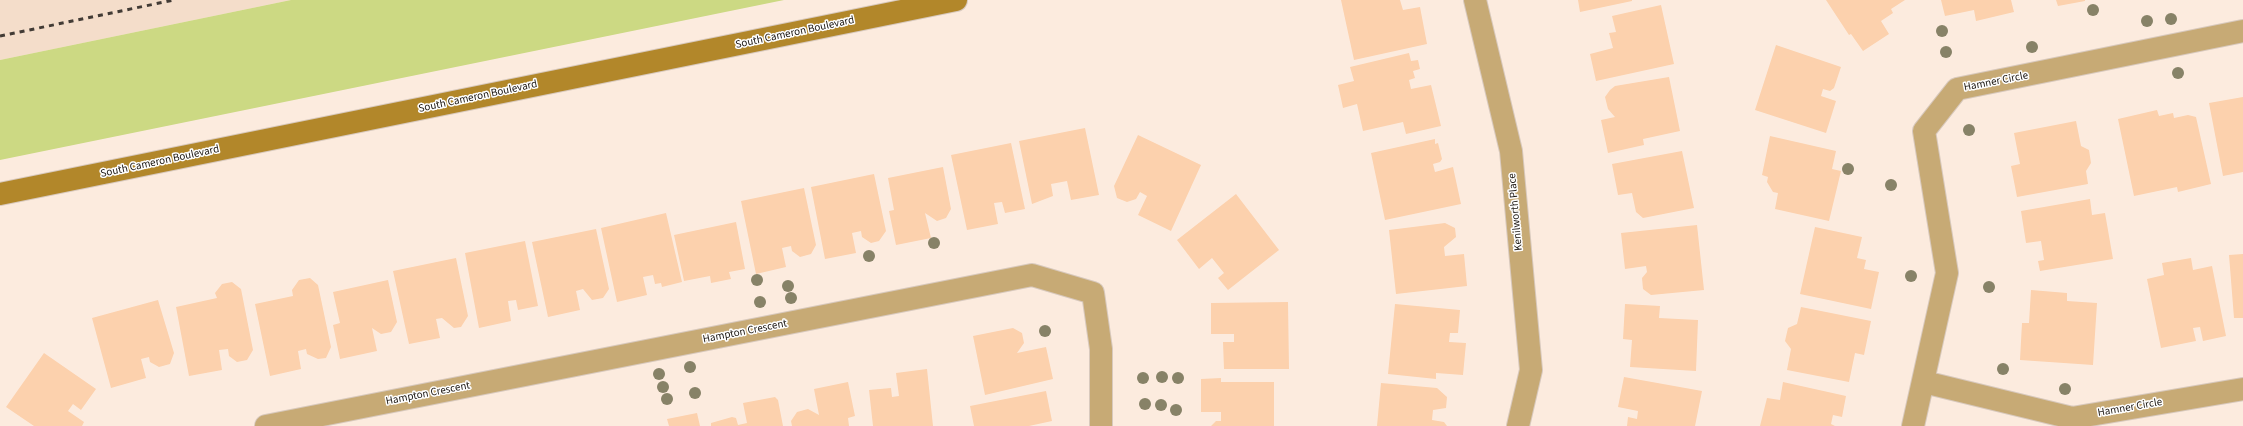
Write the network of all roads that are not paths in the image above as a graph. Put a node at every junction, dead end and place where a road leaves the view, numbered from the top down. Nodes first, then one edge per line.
1 (956, 0) edge
2 (1475, 0) edge
3 (2243, 31) edge
4 (0, 194) edge
5 (1924, 382) junction
6 (2243, 389) edge
7 (266, 426) edge
8 (1101, 426) edge
9 (1518, 426) edge
10 (1913, 426) edge

1 - 4 street, South Cameron Boulevard
2 - 9 street, Kenilworth Place
3 - 5 street, Hamner Circle
5 - 6 street, Hamner Circle
5 - 10 street, Hamner Circle
7 - 8 street, Hampton Crescent

